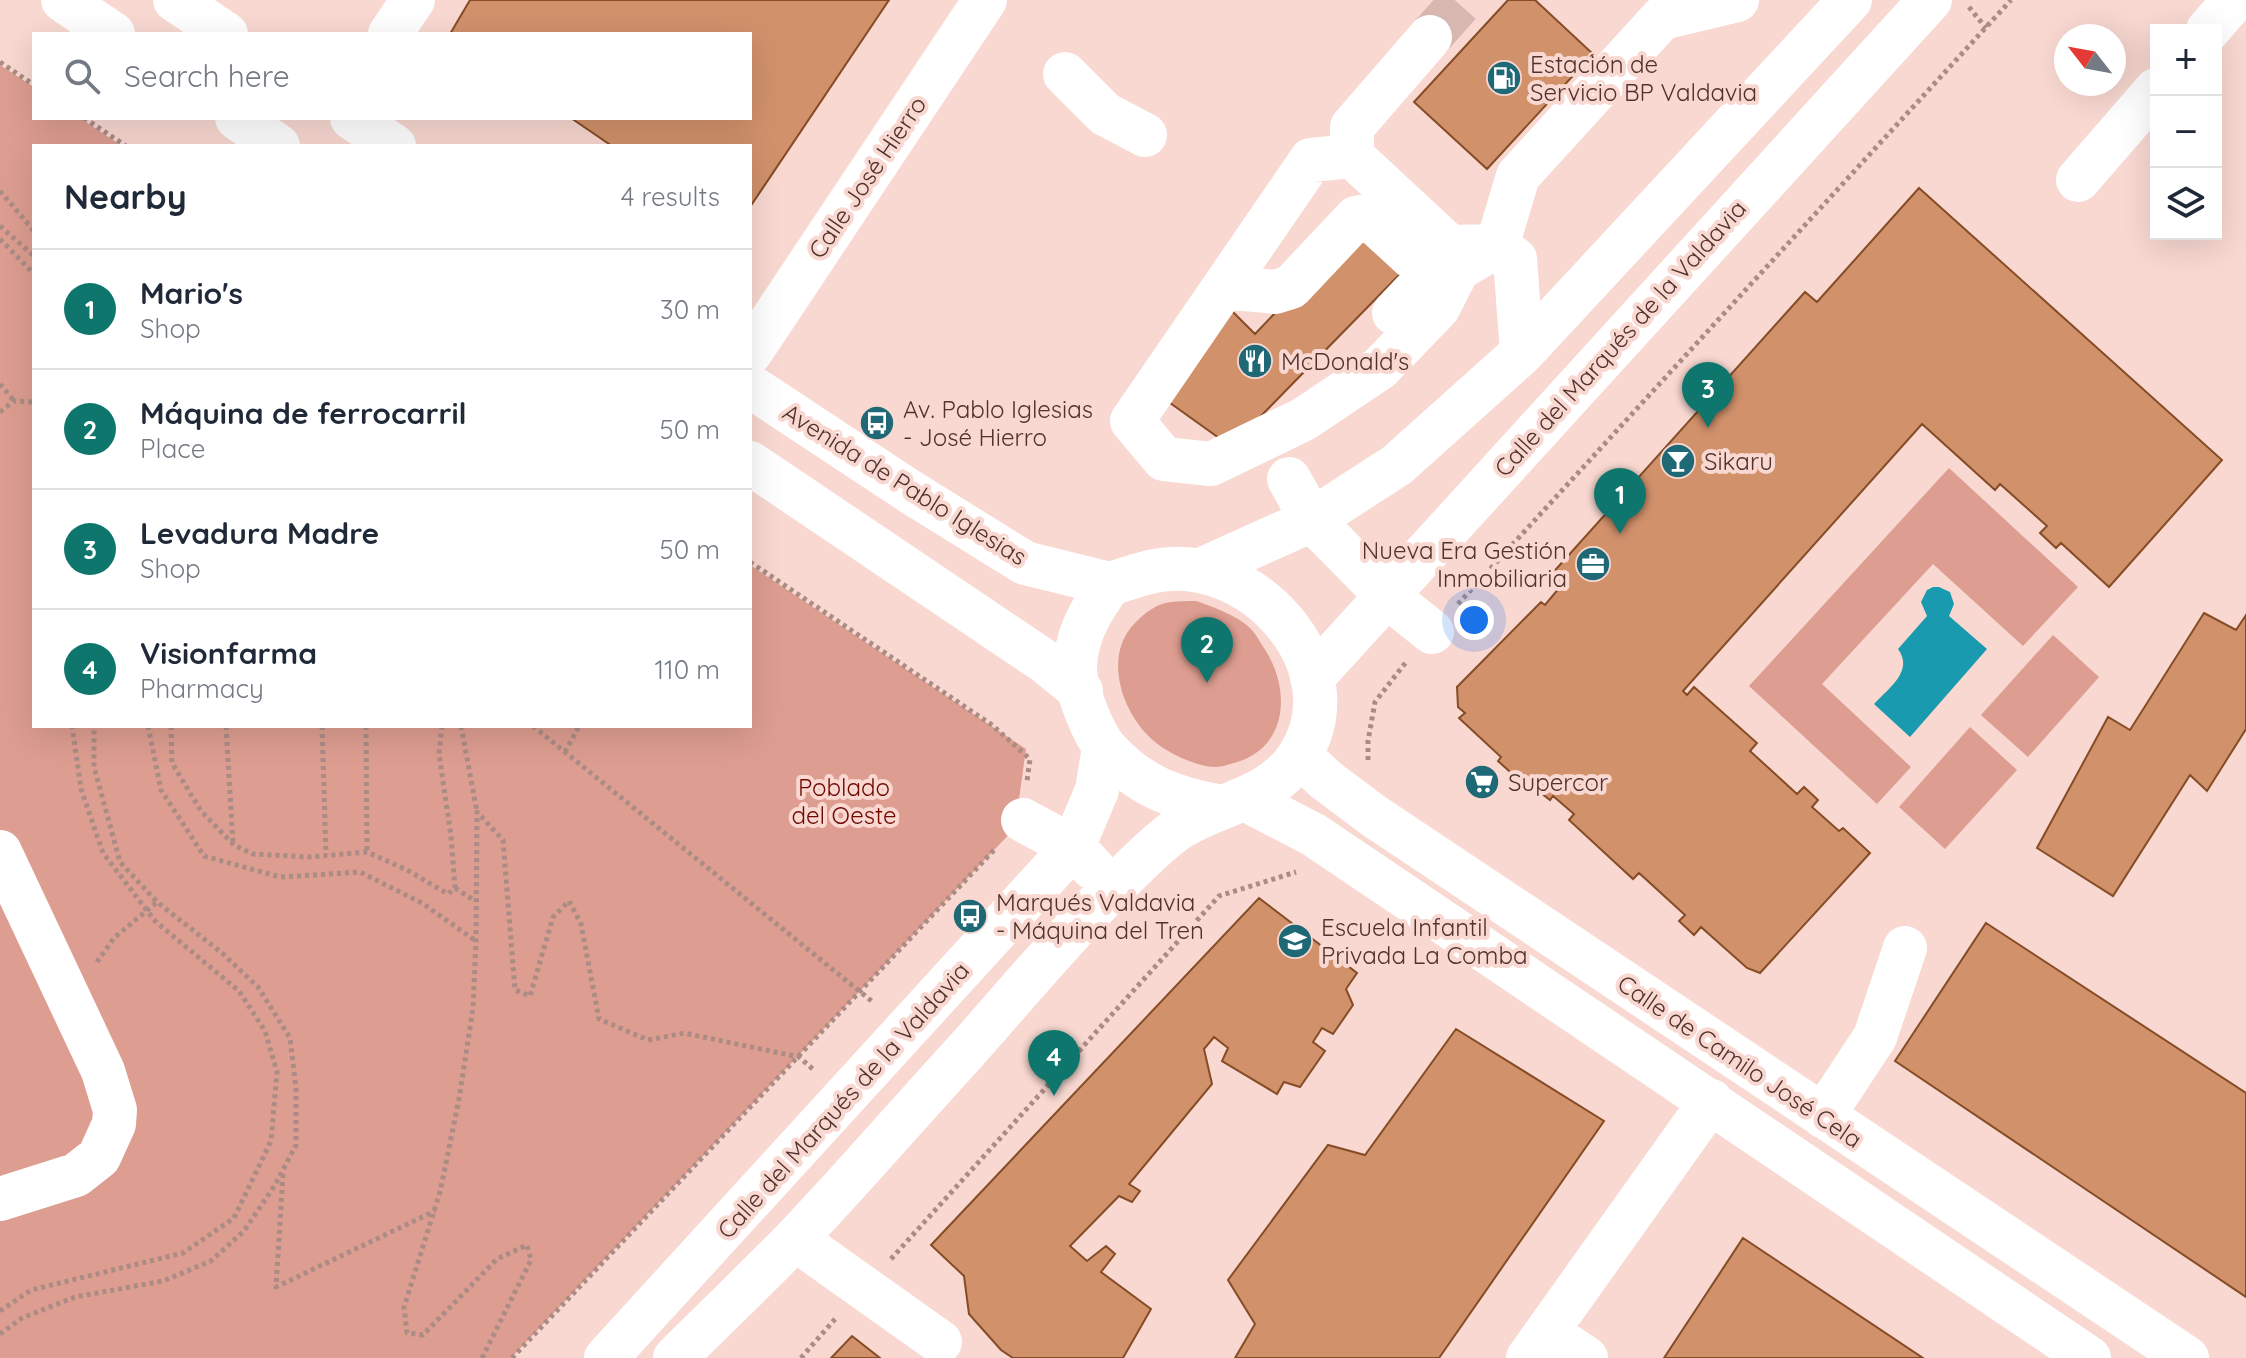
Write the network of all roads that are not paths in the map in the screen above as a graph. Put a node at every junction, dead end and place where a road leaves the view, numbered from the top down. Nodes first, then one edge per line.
1 (63, 0) edge
2 (175, 0) edge
3 (413, 0) edge
4 (985, 0) edge
5 (1737, 0) edge
6 (1850, 0) edge
7 (1930, 0) edge
8 (2234, 0) edge
9 (1652, 9) edge
10 (2213, 24) edge
11 (110, 32) edge
12 (223, 32) edge
13 (391, 32) edge
14 (1430, 37) tunnel mouth
15 (1065, 74) dead end
16 (2151, 96) edge
17 (240, 120) edge
18 (355, 120) edge
19 (1145, 135) dead end
20 (275, 144) edge
21 (391, 144) edge
22 (1352, 156) junction
23 (2078, 180) dead end
24 (1497, 246) junction
25 (1224, 287) junction
26 (752, 350) edge
27 (1522, 353) junction
28 (752, 387) edge
29 (1345, 391) junction
30 (752, 464) edge
31 (1289, 479) dead end
32 (1312, 520) junction
33 (1203, 569) junction
34 (1110, 584) junction
35 (1387, 596) junction
36 (1432, 632) road end
37 (1312, 678) junction
38 (1081, 691) junction
39 (1104, 748) junction
40 (1300, 756) junction
41 (1234, 803) junction
42 (1023, 820) road end
43 (1073, 847) junction
44 (0, 852) edge
45 (1113, 888) junction
46 (1905, 948) dead end
47 (1711, 1101) junction
48 (1823, 1116) junction
49 (0, 1199) edge
50 (795, 1239) junction
51 (940, 1342) dead end
52 (1537, 1345) edge
53 (606, 1358) edge
54 (675, 1358) edge
55 (1586, 1358) edge
56 (2089, 1358) edge
57 (2187, 1358) edge

1 - 11 street
2 - 12 street
3 - 13 street
4 - 26 street, Calle José Hierro
5 - 9 street
6 - 27 street
7 - 35 street, Calle del Marqués de la Valdavia
8 - 10 street
9 - 24 street
14 - 22 street
15 - 19 street
16 - 23 street
17 - 20 street
18 - 21 street
22 - 24 street
22 - 25 street
24 - 27 street
24 - 29 street
25 - 29 street
25 - 29 street
27 - 32 street
28 - 34 street, Avenida de Pablo Iglesias
30 - 38 street
31 - 32 street
32 - 33 street
32 - 35 street
33 - 34 street
33 - 37 street
34 - 38 street
35 - 36 street
35 - 37 street, Calle del Marqués de la Valdavia
37 - 40 street
38 - 39 street
39 - 41 street
39 - 43 street, Calle del Marqués de la Valdavia
40 - 41 street
40 - 48 street, Calle de Camilo José Cela
41 - 45 street
41 - 47 street, Calle de Camilo José Cela
42 - 43 street
43 - 45 street
43 - 53 street, Calle del Marqués de la Valdavia
44 - 49 street
45 - 50 street
46 - 48 street
47 - 52 street
47 - 56 street, Calle de Camilo José Cela
48 - 57 street, Calle de Camilo José Cela
50 - 51 street
50 - 54 street
52 - 55 street

